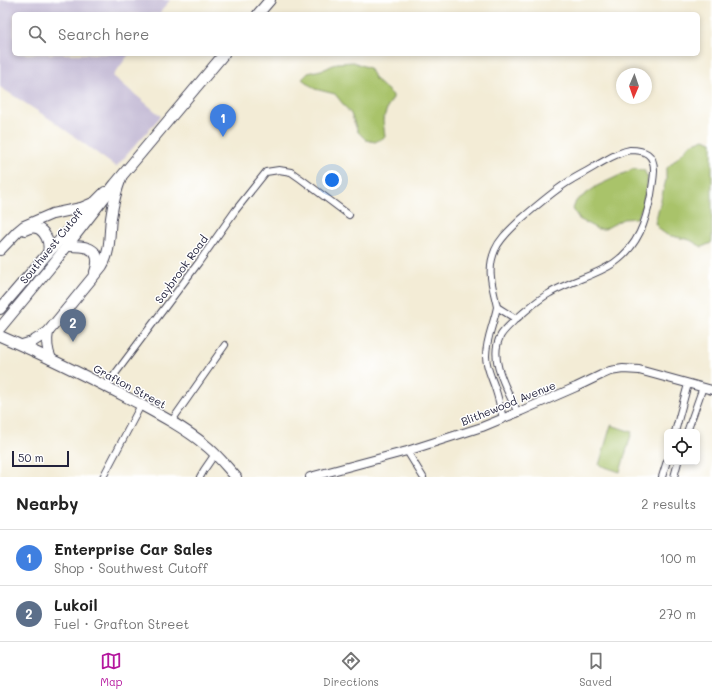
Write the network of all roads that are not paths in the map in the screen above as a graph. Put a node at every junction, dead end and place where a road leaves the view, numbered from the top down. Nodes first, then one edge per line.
1 (270, 0) edge
2 (260, 12) edge
3 (222, 56) edge
4 (121, 178) junction
5 (95, 202) junction
6 (349, 215) dead end
7 (67, 246) junction
8 (0, 250) edge
9 (48, 253) junction
10 (0, 256) edge
11 (94, 275) junction
12 (497, 307) junction
13 (0, 309) edge
14 (516, 319) junction
15 (0, 328) edge
16 (48, 332) junction
17 (0, 336) edge
18 (18, 344) junction
19 (226, 345) dead end
20 (51, 359) junction
21 (688, 384) junction
22 (106, 386) junction
23 (703, 388) junction
24 (712, 390) edge
25 (141, 406) junction
26 (518, 413) junction
27 (503, 419) junction
28 (171, 422) junction
29 (676, 429) edge
30 (688, 429) edge
31 (407, 451) junction
32 (215, 454) junction
33 (666, 465) edge
34 (677, 465) edge
35 (103, 477) edge
36 (200, 477) edge
37 (236, 477) edge
38 (310, 477) edge
39 (423, 477) edge
40 (662, 477) edge
41 (674, 477) edge

1 - 2 main road
3 - 4 main road, Southwest Cutoff
4 - 5 main road, Southwest Cutoff
4 - 7 main road, Southwest Cutoff
4 - 11 main road
5 - 8 main road
5 - 9 main road, Southwest Cutoff
6 - 22 street, Saybrook Road
7 - 11 main road
7 - 15 main road, Southwest Cutoff
9 - 10 main road
9 - 13 main road, Southwest Cutoff
11 - 16 main road
12 - 14 street
12 - 14 street
12 - 27 street
14 - 26 street
16 - 18 main road
16 - 20 main road
17 - 18 main road, Grafton Street
18 - 20 main road, Grafton Street
19 - 28 street
20 - 22 main road, Grafton Street
21 - 23 street, Blithewood Avenue
21 - 26 street, Blithewood Avenue
21 - 29 street
22 - 25 main road, Grafton Street
23 - 24 street, Blithewood Avenue
23 - 30 street
25 - 28 main road, Grafton Street
25 - 35 street
26 - 27 street, Blithewood Avenue
27 - 31 street, Blithewood Avenue
28 - 32 main road, Grafton Street
31 - 38 street, Blithewood Avenue
31 - 39 street
32 - 36 street
32 - 37 main road, Grafton Street
33 - 40 street
34 - 41 street

